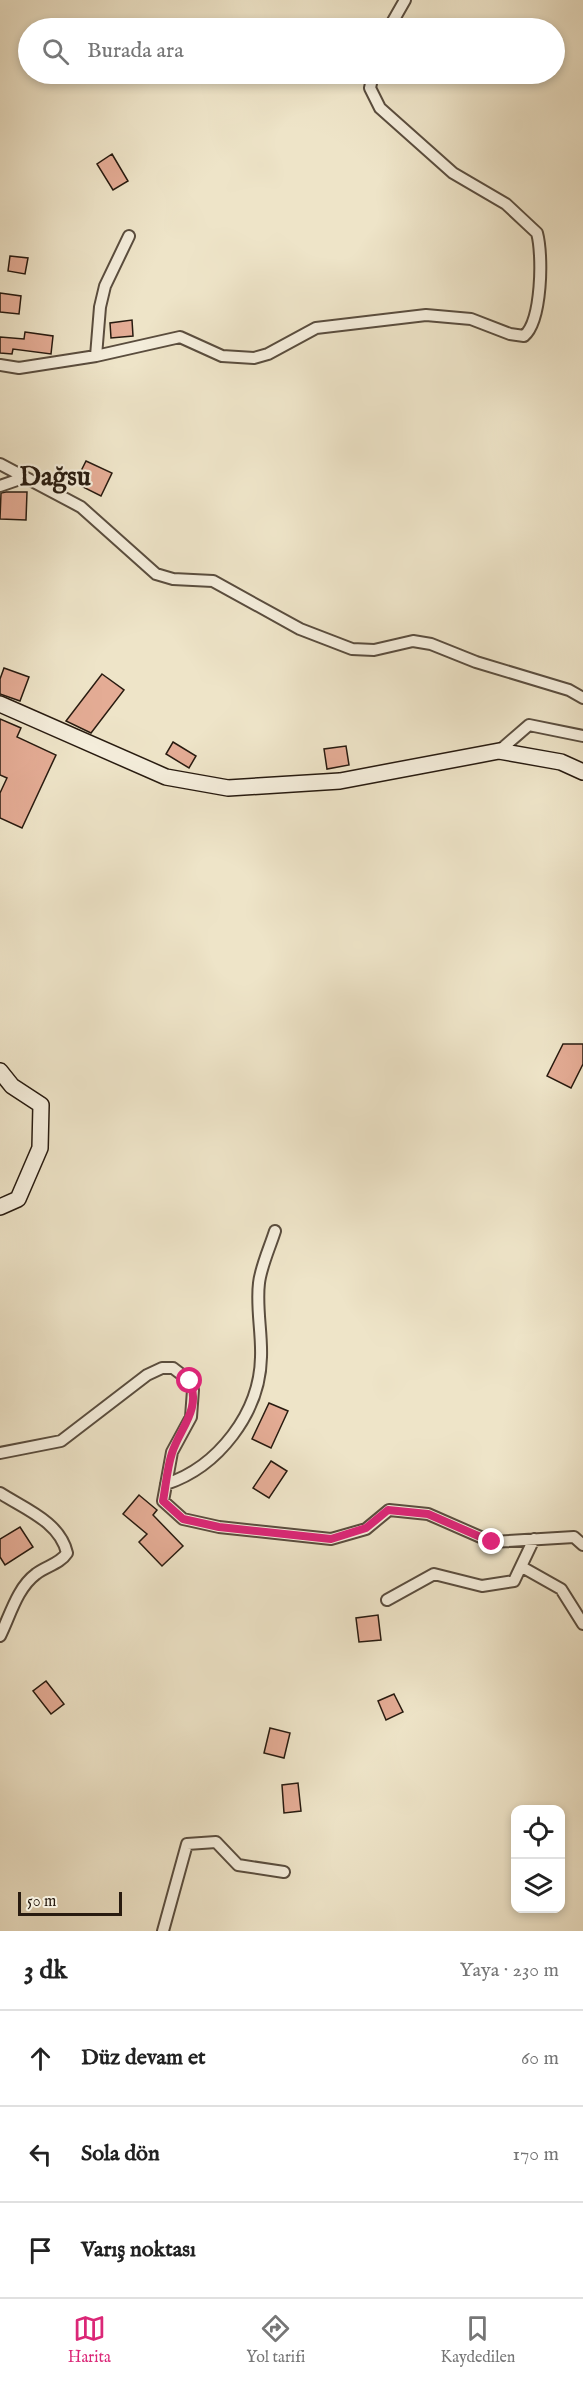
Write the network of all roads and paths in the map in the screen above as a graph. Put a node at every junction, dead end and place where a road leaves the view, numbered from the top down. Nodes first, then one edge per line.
1 (405, 0) edge
2 (395, 18) edge
3 (371, 84) edge
4 (129, 236) dead end
5 (96, 356) junction
6 (0, 365) edge
7 (0, 464) edge
8 (22, 478) junction
9 (0, 486) edge
10 (583, 698) edge
11 (0, 704) edge
12 (583, 736) edge
13 (499, 751) junction
14 (583, 772) edge
15 (0, 1071) edge
16 (0, 1207) edge
17 (275, 1231) dead end
18 (0, 1453) edge
19 (166, 1484) junction
20 (0, 1493) edge
21 (534, 1539) junction
22 (583, 1545) edge
23 (522, 1567) junction
24 (387, 1600) dead end
25 (583, 1624) edge
26 (0, 1636) edge
27 (284, 1872) dead end
28 (163, 1931) edge

1 - 2 street
3 - 5 street
4 - 5 street
5 - 6 street
7 - 8 street
8 - 9 street
8 - 10 street
11 - 13 street
12 - 13 street
13 - 14 street
15 - 16 street
17 - 19 street
18 - 19 street
19 - 21 street
20 - 26 street
21 - 22 street
21 - 23 street
23 - 24 street
23 - 25 street
27 - 28 street

